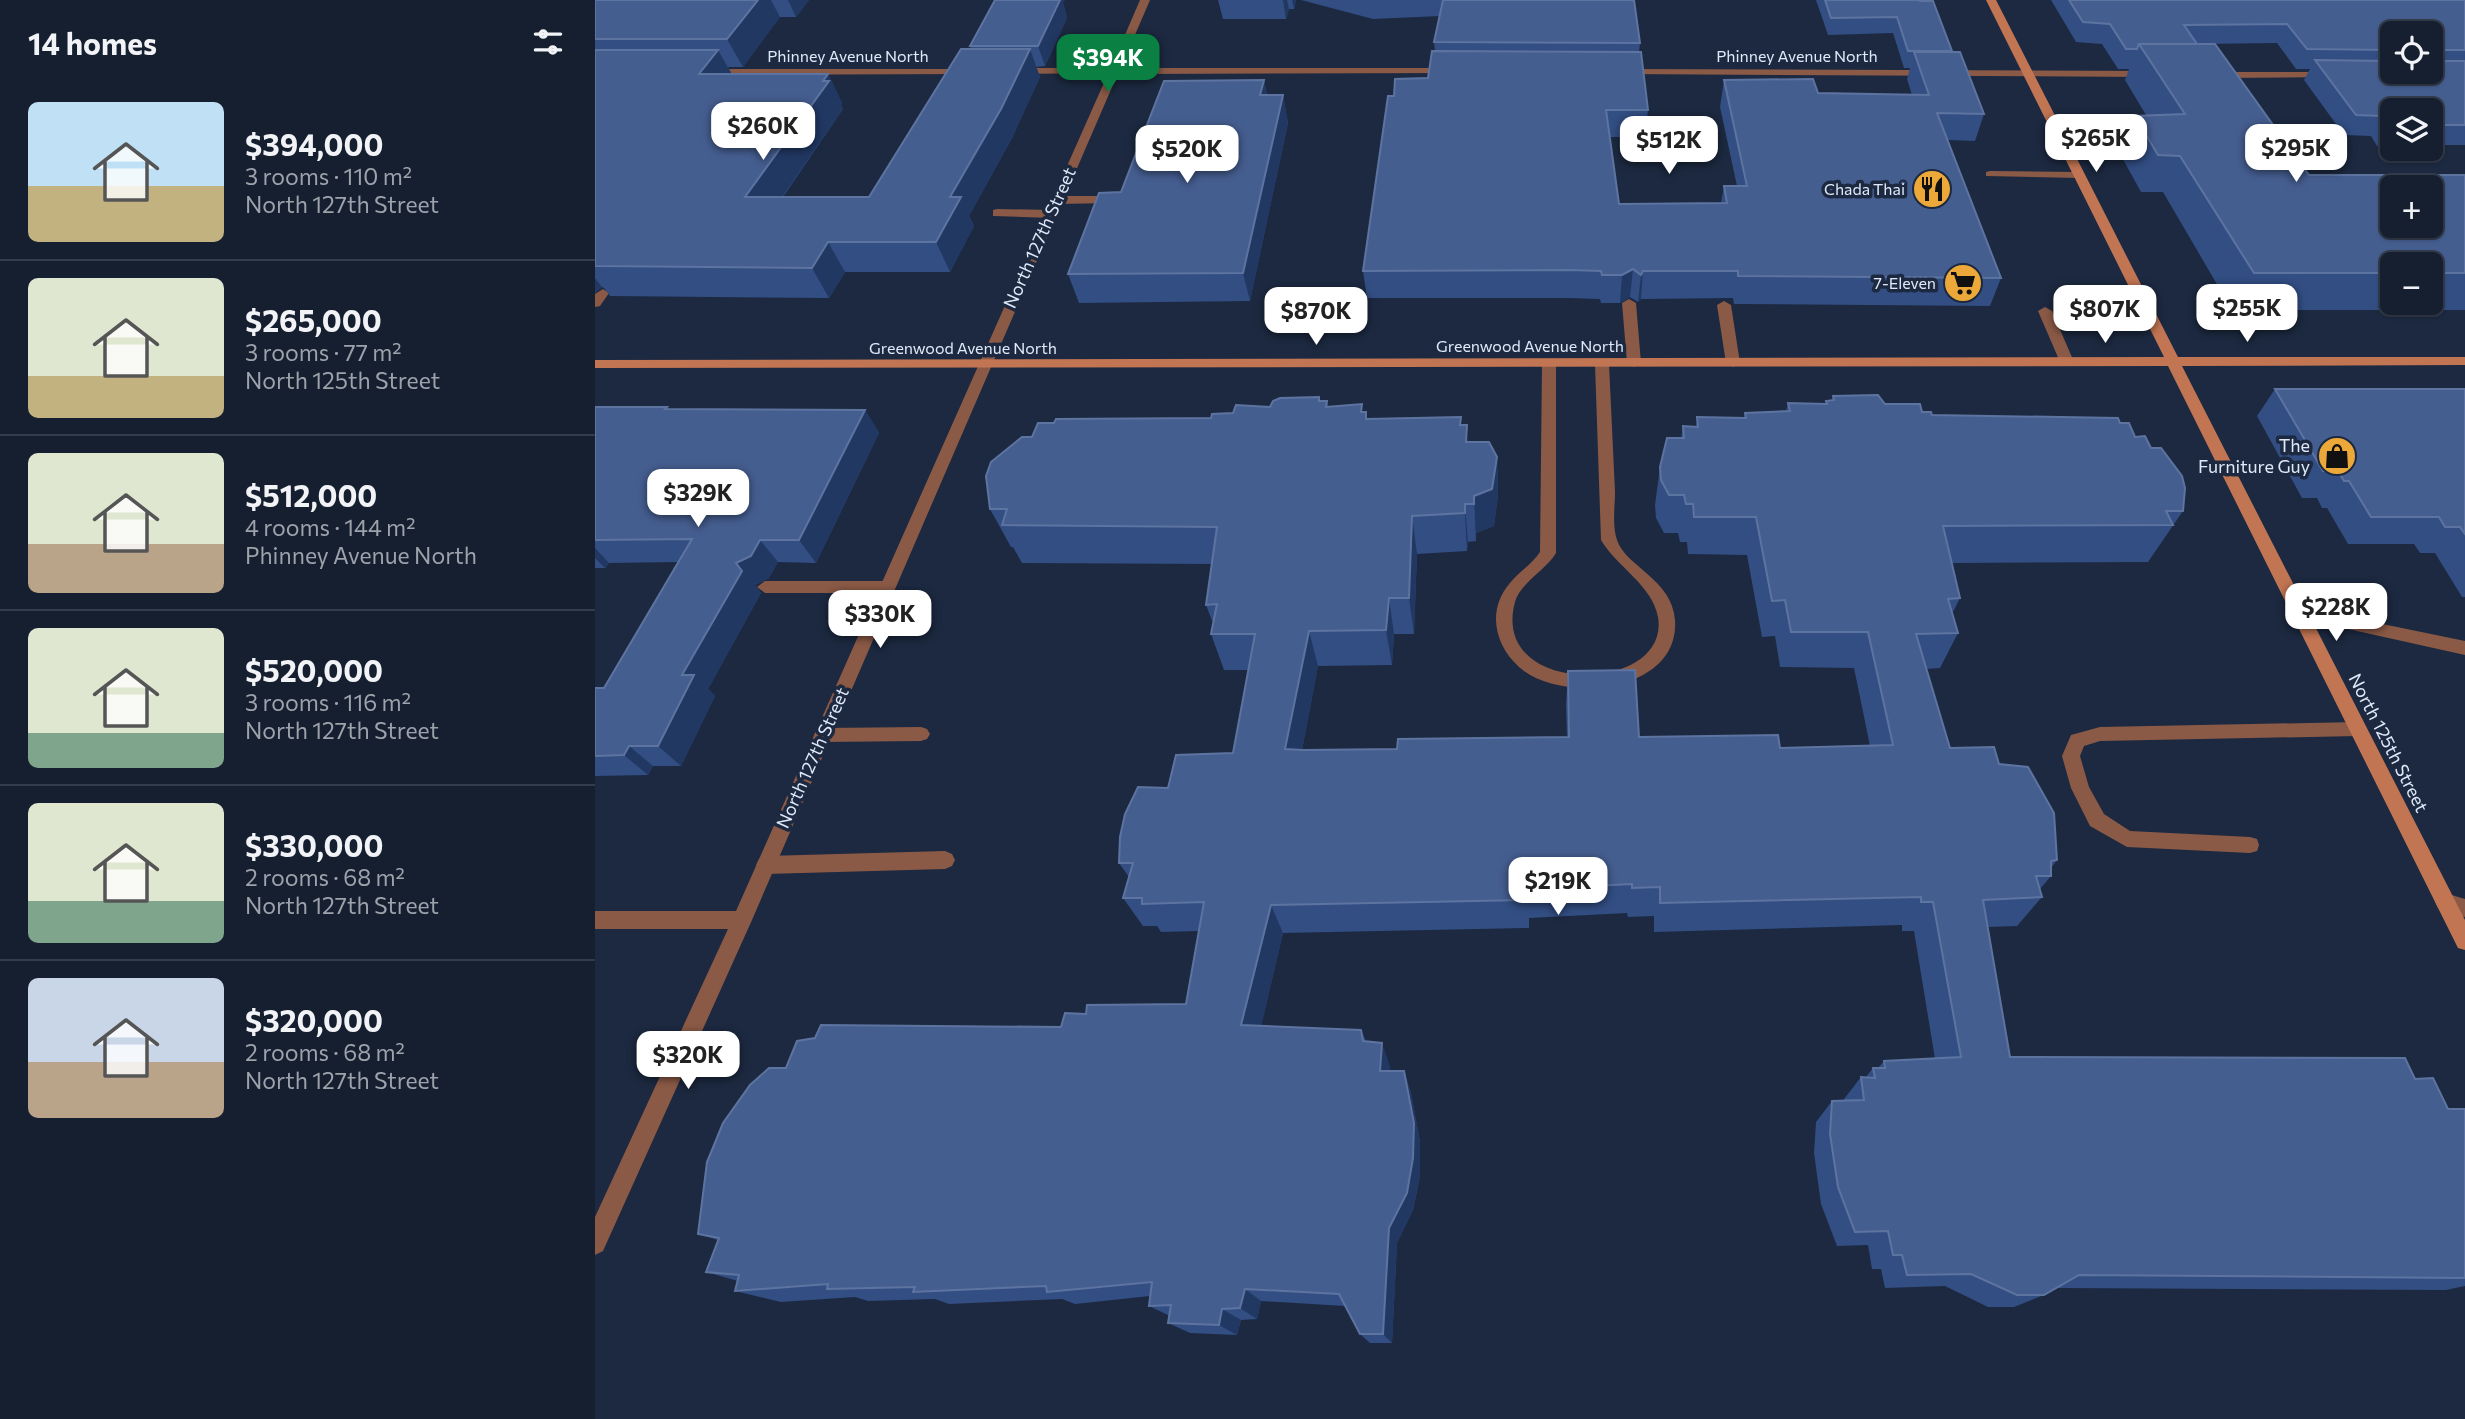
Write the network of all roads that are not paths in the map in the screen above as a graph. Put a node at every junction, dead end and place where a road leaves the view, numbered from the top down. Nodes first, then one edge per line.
1 (1145, 0) edge
2 (1991, 0) edge
3 (1117, 65) junction
4 (983, 71) edge
5 (996, 71) edge
6 (1128, 71) junction
7 (1467, 71) edge
8 (1606, 71) edge
9 (700, 72) edge
10 (2027, 72) junction
11 (2169, 74) edge
12 (2196, 74) edge
13 (1106, 75) junction
14 (2236, 75) junction
15 (2344, 75) edge
16 (2243, 85) edge
17 (1990, 174) dead end
18 (2079, 175) junction
19 (1057, 200) junction
20 (1109, 200) edge
21 (997, 213) dead end
22 (1051, 214) junction
23 (1629, 303) edge
24 (1724, 305) dead end
25 (2045, 311) dead end
26 (2465, 361) edge
27 (2067, 362) junction
28 (2173, 362) junction
29 (1634, 363) junction
30 (1733, 363) junction
31 (595, 364) edge
32 (1549, 364) junction
33 (1602, 364) junction
34 (984, 365) junction
35 (765, 587) dead end
36 (887, 587) junction
37 (2299, 613) junction
38 (2465, 648) edge
39 (2357, 729) junction
40 (921, 734) dead end
41 (823, 735) junction
42 (2250, 845) dead end
43 (945, 860) dead end
44 (766, 865) junction
45 (2445, 902) junction
46 (2465, 908) edge
47 (595, 920) edge
48 (742, 920) junction
49 (2465, 941) edge
50 (595, 1243) edge

1 - 3 street
2 - 10 main road, North 125th Street
3 - 6 street
3 - 13 street
4 - 9 street, Phinney Avenue North
5 - 13 street
6 - 7 street
6 - 13 street
8 - 10 street, Phinney Avenue North
10 - 11 street, Phinney Avenue North
10 - 18 main road, North 125th Street
12 - 14 street
13 - 19 street, North 127th Street
14 - 15 street
14 - 16 street
17 - 18 street
18 - 28 main road, North 125th Street
19 - 20 street
19 - 22 street, North 127th Street
21 - 22 street
22 - 34 street, North 127th Street
23 - 29 street
24 - 30 street
25 - 27 street
26 - 28 main road, Greenwood Avenue North
27 - 28 main road, Greenwood Avenue North
27 - 30 main road, Greenwood Avenue North
28 - 37 main road, North 125th Street
29 - 30 main road, Greenwood Avenue North
29 - 33 main road, Greenwood Avenue North
31 - 34 main road, Greenwood Avenue North
32 - 33 main road, Greenwood Avenue North
32 - 33 street
32 - 34 main road, Greenwood Avenue North
34 - 36 street, North 127th Street
35 - 36 street
36 - 41 street, North 127th Street
37 - 38 street
37 - 39 main road, North 125th Street
39 - 42 street
39 - 45 main road, North 125th Street
40 - 41 street
41 - 44 street, North 127th Street
43 - 44 street
44 - 48 street, North 127th Street
45 - 46 street
45 - 49 main road, North 125th Street
47 - 48 street
48 - 50 street, North 127th Street

